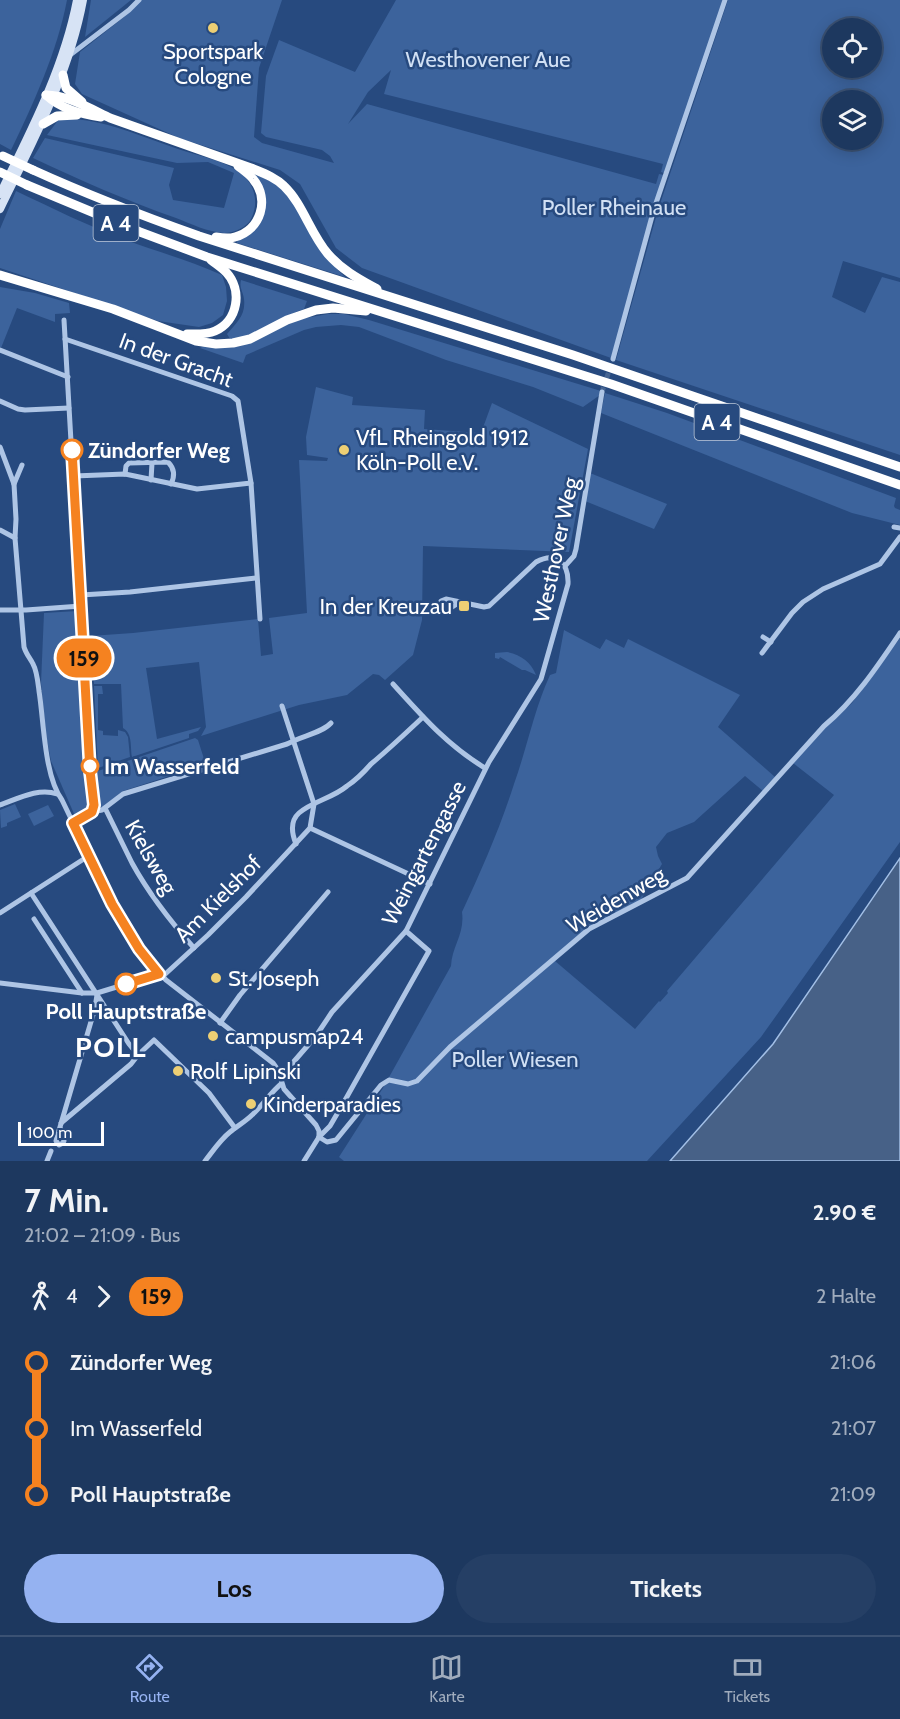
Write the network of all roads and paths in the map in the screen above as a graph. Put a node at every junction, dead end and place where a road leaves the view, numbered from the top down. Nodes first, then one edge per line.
1 (77, 0) edge
2 (83, 0) edge
3 (139, 0) edge
4 (725, 0) edge
5 (70, 56) junction
6 (63, 75) junction
7 (51, 97) junction
8 (88, 111) junction
9 (43, 123) junction
10 (1, 155) edge
11 (234, 163) junction
12 (0, 172) edge
13 (0, 194) edge
14 (0, 209) edge
15 (199, 236) junction
16 (207, 257) junction
17 (2, 276) edge
18 (395, 299) junction
19 (384, 312) junction
20 (64, 320) dead end
21 (181, 334) junction
22 (65, 339) junction
23 (0, 350) edge
24 (612, 359) tunnel mouth
25 (68, 377) junction
26 (602, 392) tunnel mouth
27 (0, 401) edge
28 (69, 408) junction
29 (0, 447) edge
30 (152, 463) junction
31 (22, 465) dead end
32 (900, 467) edge
33 (125, 474) junction
34 (74, 476) junction
35 (151, 480) junction
36 (251, 483) junction
37 (14, 484) junction
38 (171, 484) junction
39 (900, 485) edge
40 (0, 530) edge
41 (900, 537) edge
42 (15, 538) junction
43 (565, 566) junction
44 (256, 578) junction
45 (81, 595) junction
46 (460, 602) dead end
47 (81, 606) junction
48 (0, 610) edge
49 (21, 610) junction
50 (260, 619) dead end
51 (900, 633) edge
52 (763, 637) dead end
53 (771, 642) junction
54 (762, 653) dead end
55 (393, 684) dead end
56 (535, 690) joint
57 (282, 706) dead end
58 (423, 717) junction
59 (331, 723) dead end
60 (293, 740) junction
61 (485, 768) junction
62 (57, 794) junction
63 (314, 804) junction
64 (0, 805) edge
65 (105, 808) junction
66 (92, 812) junction
67 (73, 823) junction
68 (310, 828) junction
69 (296, 844) junction
70 (90, 855) junction
71 (430, 884) junction
72 (328, 892) dead end
73 (31, 893) junction
74 (0, 913) edge
75 (34, 919) dead end
76 (406, 931) junction
77 (194, 948) junction
78 (160, 975) junction
79 (0, 983) edge
80 (82, 993) junction
81 (96, 993) junction
82 (220, 1023) junction
83 (138, 1055) junction
84 (279, 1073) junction
85 (281, 1084) junction
86 (236, 1128) junction
87 (319, 1137) junction
88 (51, 1151) dead end
89 (47, 1161) edge
90 (205, 1161) edge
91 (304, 1161) edge

1 - 7 main road
2 - 5 main road
3 - 5 street
4 - 24 street
5 - 6 main road
6 - 7 main road
6 - 8 highway
7 - 8 highway
7 - 9 main road
7 - 13 main road
8 - 9 highway
8 - 11 highway
9 - 14 main road
10 - 15 highway, A 4, bridge
11 - 15 highway
11 - 18 highway
12 - 16 highway, A 4, bridge
15 - 18 highway, A 4
16 - 19 highway, A 4
16 - 21 highway
17 - 21 highway
18 - 32 highway, A 4
19 - 21 highway
19 - 39 highway, A 4
20 - 22 street
22 - 25 street
22 - 36 street, In der Gracht
23 - 25 street
25 - 28 street
26 - 43 street, Westhover Weg
27 - 28 street
28 - 34 street
29 - 37 street
30 - 33 street
30 - 35 street
30 - 38 street
31 - 37 street
33 - 34 street
33 - 35 street
34 - 45 street
35 - 38 street
36 - 38 street
36 - 44 street, In der Gracht
37 - 42 street
40 - 42 street
41 - 53 street
42 - 49 street
43 - 46 street
43 - 56 street, Westhover Weg
44 - 45 street
44 - 50 street, In der Gracht
45 - 47 street
47 - 49 street
47 - 66 street
48 - 49 street
49 - 62 street
51 - 87 street, Weidenweg
52 - 53 street
53 - 54 street
55 - 58 street
56 - 61 street, Weingartengasse
57 - 60 street
58 - 61 street
58 - 63 street
59 - 60 street
60 - 63 street
60 - 65 street
61 - 71 street, Weingartengasse
62 - 64 street
62 - 67 street
63 - 68 street
63 - 69 street
65 - 66 street
65 - 77 street, Kielsweg
66 - 67 street
67 - 70 street
68 - 69 street, Am Kielshof
68 - 71 street
69 - 77 street, Am Kielshof
70 - 73 street
70 - 78 street
71 - 76 street, Weingartengasse
72 - 82 street
73 - 74 street
73 - 81 street
75 - 80 street
76 - 84 street, Weingartengasse
76 - 87 street
77 - 78 street, Am Kielshof
78 - 81 street
78 - 82 street
79 - 80 street
80 - 81 street
81 - 83 street
81 - 83 street
82 - 84 street
83 - 86 street
84 - 85 street
85 - 86 street
85 - 87 street
86 - 90 street
87 - 91 street
88 - 89 street

